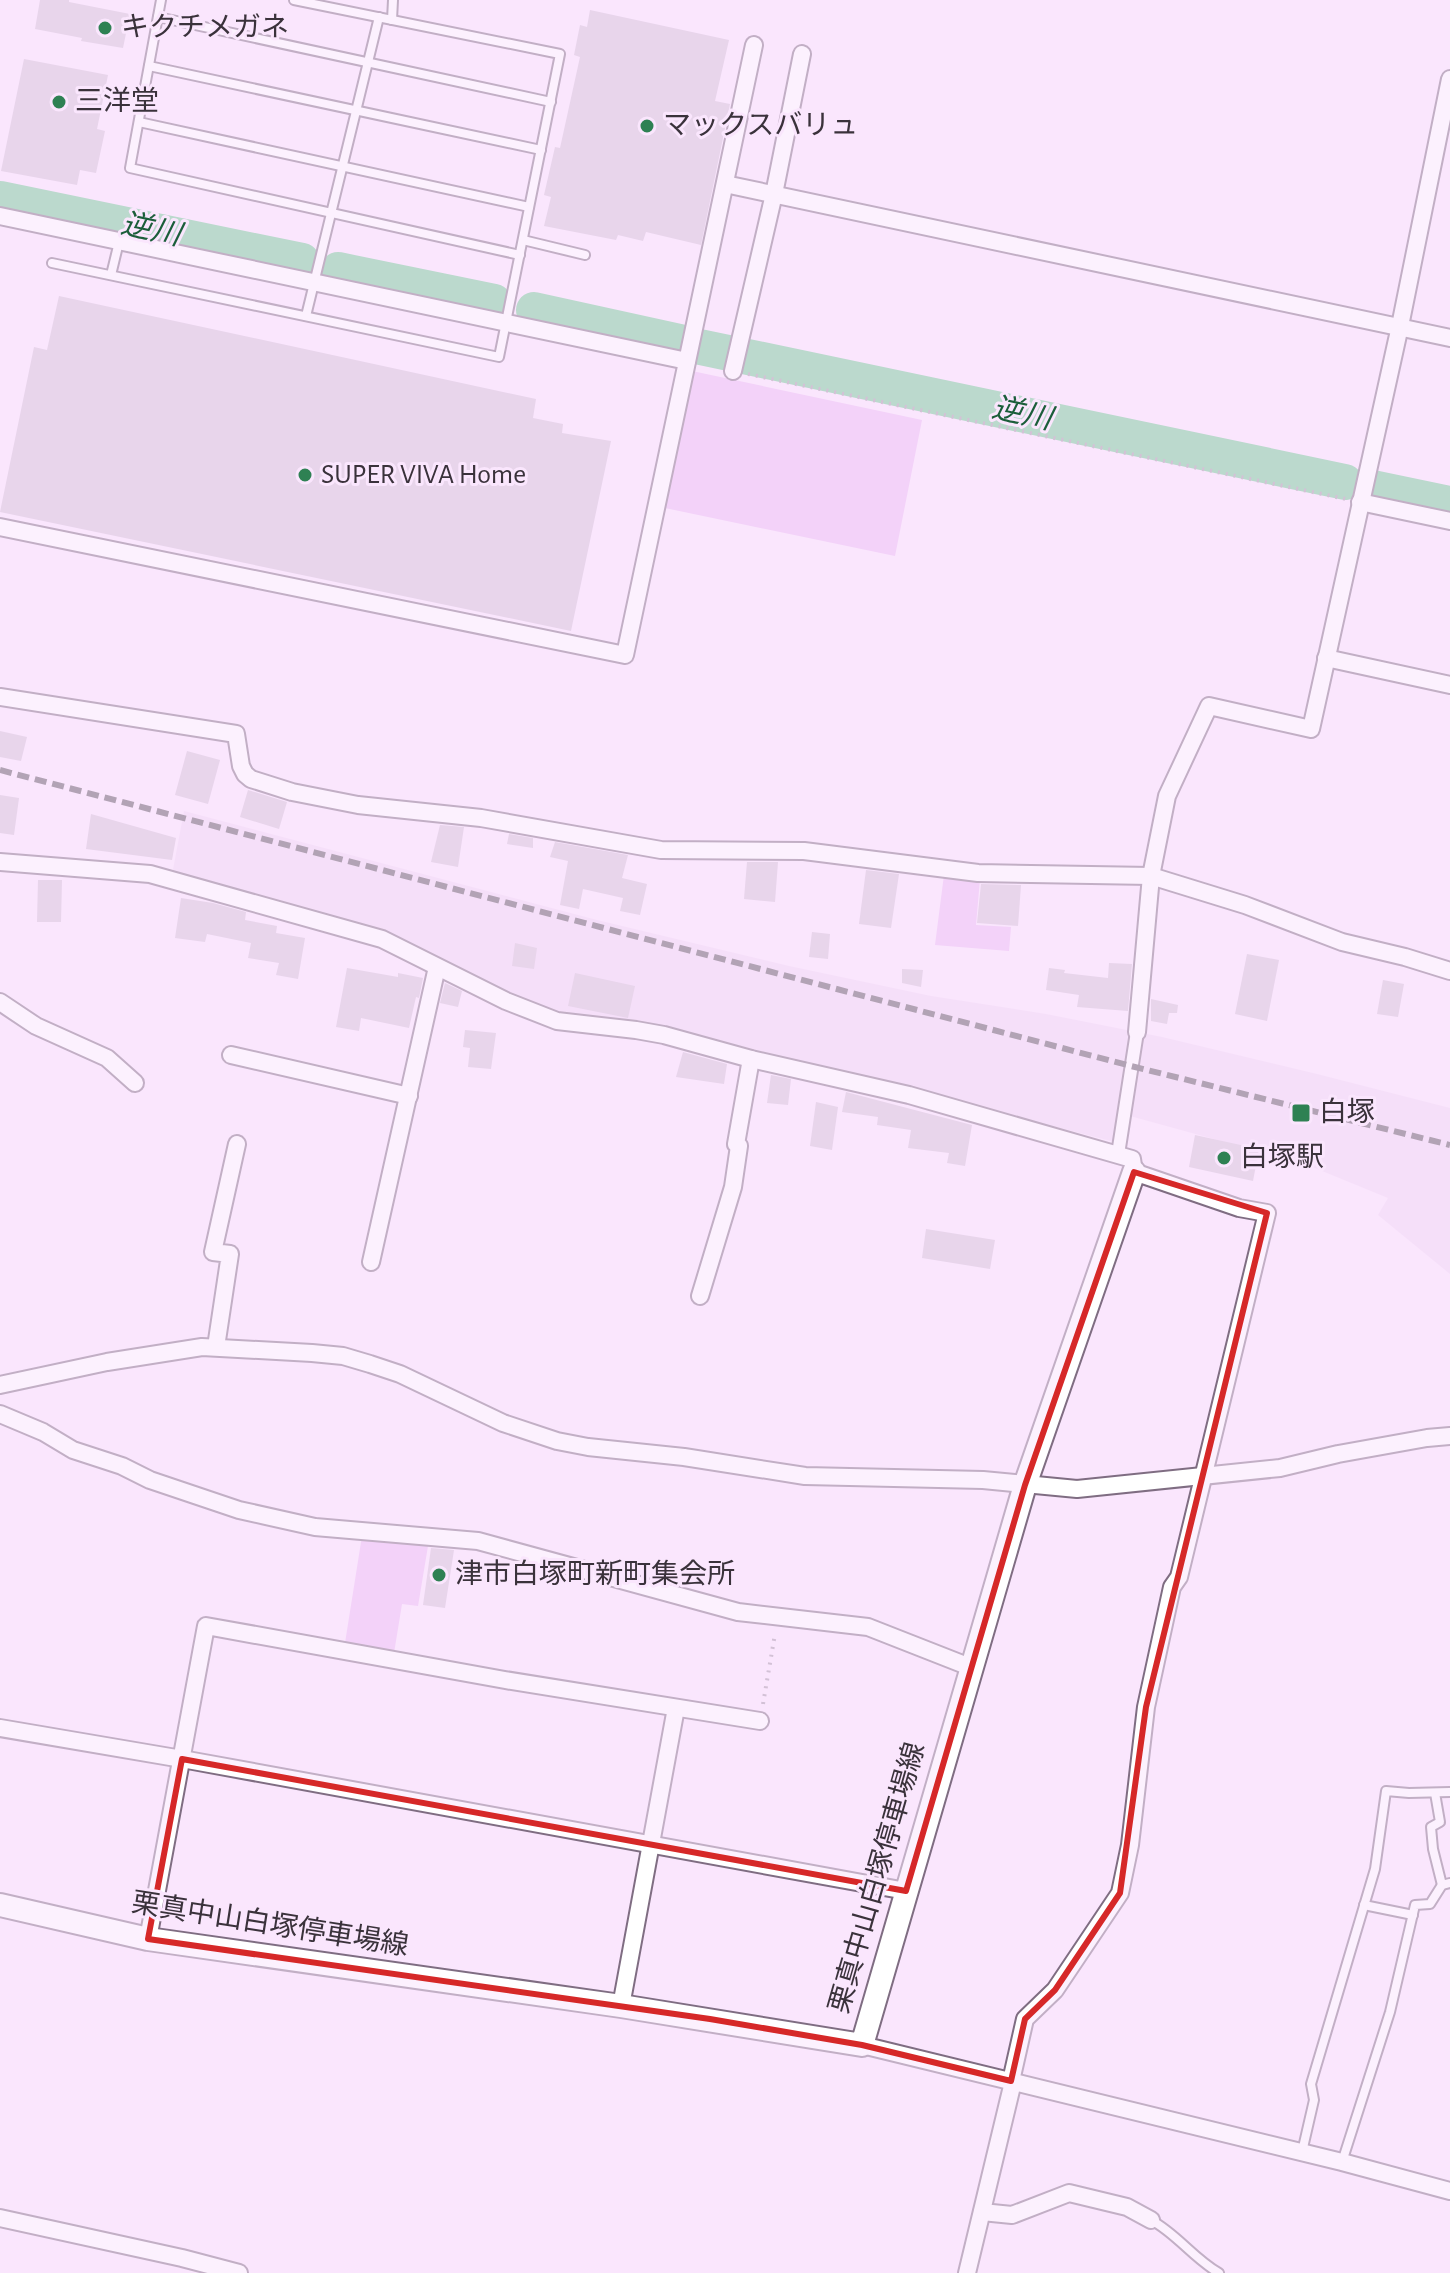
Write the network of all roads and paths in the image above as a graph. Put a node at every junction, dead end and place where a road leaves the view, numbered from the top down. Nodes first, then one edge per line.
1 (161, 0) edge
2 (294, 0) edge
3 (393, 0) edge
4 (158, 17) junction
5 (379, 17) junction
6 (392, 20) junction
7 (754, 45) dead end
8 (802, 54) dead end
9 (368, 62) junction
10 (149, 66) junction
11 (1450, 79) edge
12 (551, 102) junction
13 (356, 110) junction
14 (139, 122) junction
15 (541, 150) junction
16 (342, 166) junction
17 (725, 184) junction
18 (774, 194) junction
19 (529, 207) junction
20 (331, 213) junction
21 (0, 216) edge
22 (523, 240) junction
23 (119, 242) junction
24 (520, 255) junction
25 (585, 255) dead end
26 (52, 263) dead end
27 (111, 275) junction
28 (314, 284) junction
29 (306, 316) junction
30 (506, 323) junction
31 (1400, 326) junction
32 (1450, 338) edge
33 (687, 361) junction
34 (734, 370) joint
35 (1360, 502) junction
36 (1450, 521) edge
37 (0, 527) edge
38 (1326, 658) junction
39 (1450, 685) edge
40 (0, 697) edge
41 (0, 862) edge
42 (1151, 876) junction
43 (437, 967) junction
44 (1450, 971) edge
45 (0, 1002) edge
46 (1137, 1032) joint
47 (231, 1055) dead end
48 (751, 1059) junction
49 (135, 1083) dead end
50 (409, 1096) junction
51 (237, 1144) dead end
52 (1118, 1154) junction
53 (1134, 1172) junction
54 (371, 1262) dead end
55 (700, 1296) dead end
56 (216, 1347) junction
57 (0, 1385) edge
58 (0, 1414) edge
59 (1450, 1436) edge
60 (1202, 1475) junction
61 (1025, 1485) junction
62 (779, 1616) junction
63 (970, 1667) junction
64 (676, 1708) junction
65 (760, 1721) joint
66 (0, 1728) edge
67 (182, 1759) junction
68 (1450, 1792) edge
69 (1435, 1793) junction
70 (650, 1844) junction
71 (1446, 1884) edge
72 (906, 1891) junction
73 (0, 1905) edge
74 (1364, 1905) junction
75 (1413, 1915) junction
76 (148, 1939) junction
77 (621, 2006) junction
78 (862, 2045) junction
79 (1012, 2081) junction
80 (1302, 2152) junction
81 (1342, 2162) junction
82 (1450, 2191) edge
83 (982, 2212) junction
84 (0, 2218) edge
85 (1151, 2220) joint
86 (239, 2273) edge
87 (967, 2273) edge
88 (1219, 2273) edge

1 - 4 lane
2 - 5 lane
3 - 6 lane
4 - 9 lane
4 - 10 lane
5 - 6 lane
5 - 9 lane
6 - 12 lane
7 - 17 street
8 - 18 street
9 - 12 lane
9 - 13 lane
10 - 13 lane
10 - 14 lane
11 - 31 street
12 - 15 lane
13 - 15 lane
13 - 16 lane
14 - 16 lane
14 - 20 lane
15 - 19 lane
16 - 19 lane
16 - 20 lane
17 - 18 street
17 - 33 street
18 - 31 street
18 - 34 street
19 - 22 lane
20 - 24 lane
20 - 28 lane
21 - 23 street
22 - 24 lane
22 - 25 lane
23 - 27 lane
23 - 28 street
24 - 30 lane
26 - 27 lane
27 - 29 lane
28 - 29 lane
28 - 30 street
29 - 30 lane
30 - 33 street
31 - 32 street
31 - 35 street
33 - 37 street
34 - 35 path
35 - 36 street
35 - 38 street
38 - 39 street
38 - 42 street
40 - 42 street
41 - 43 street
42 - 44 street
42 - 46 street
43 - 48 street
43 - 50 street
45 - 49 street
46 - 52 street
47 - 50 street
48 - 52 street
48 - 55 street
50 - 54 street
51 - 56 street
52 - 53 street
53 - 60 street
53 - 61 main road, 栗真中山白塚停車場線
56 - 57 street
56 - 61 street
58 - 62 street
59 - 60 street
60 - 61 street
60 - 79 street
61 - 63 main road, 栗真中山白塚停車場線
62 - 63 street
62 - 65 path
63 - 72 main road, 栗真中山白塚停車場線
64 - 65 street
64 - 67 street
64 - 70 street
66 - 67 street
67 - 70 street
67 - 76 street
68 - 69 lane
69 - 71 lane
69 - 74 lane
70 - 72 street
70 - 77 street
71 - 75 lane
72 - 78 main road, 栗真中山白塚停車場線
73 - 76 main road, 栗真中山白塚停車場線
74 - 75 lane
74 - 80 lane
75 - 81 lane
76 - 77 main road, 栗真中山白塚停車場線
77 - 78 main road, 栗真中山白塚停車場線
78 - 79 street
79 - 80 street
79 - 83 street
80 - 81 street
81 - 82 street
83 - 85 street
83 - 87 street
84 - 86 street
85 - 88 lane

